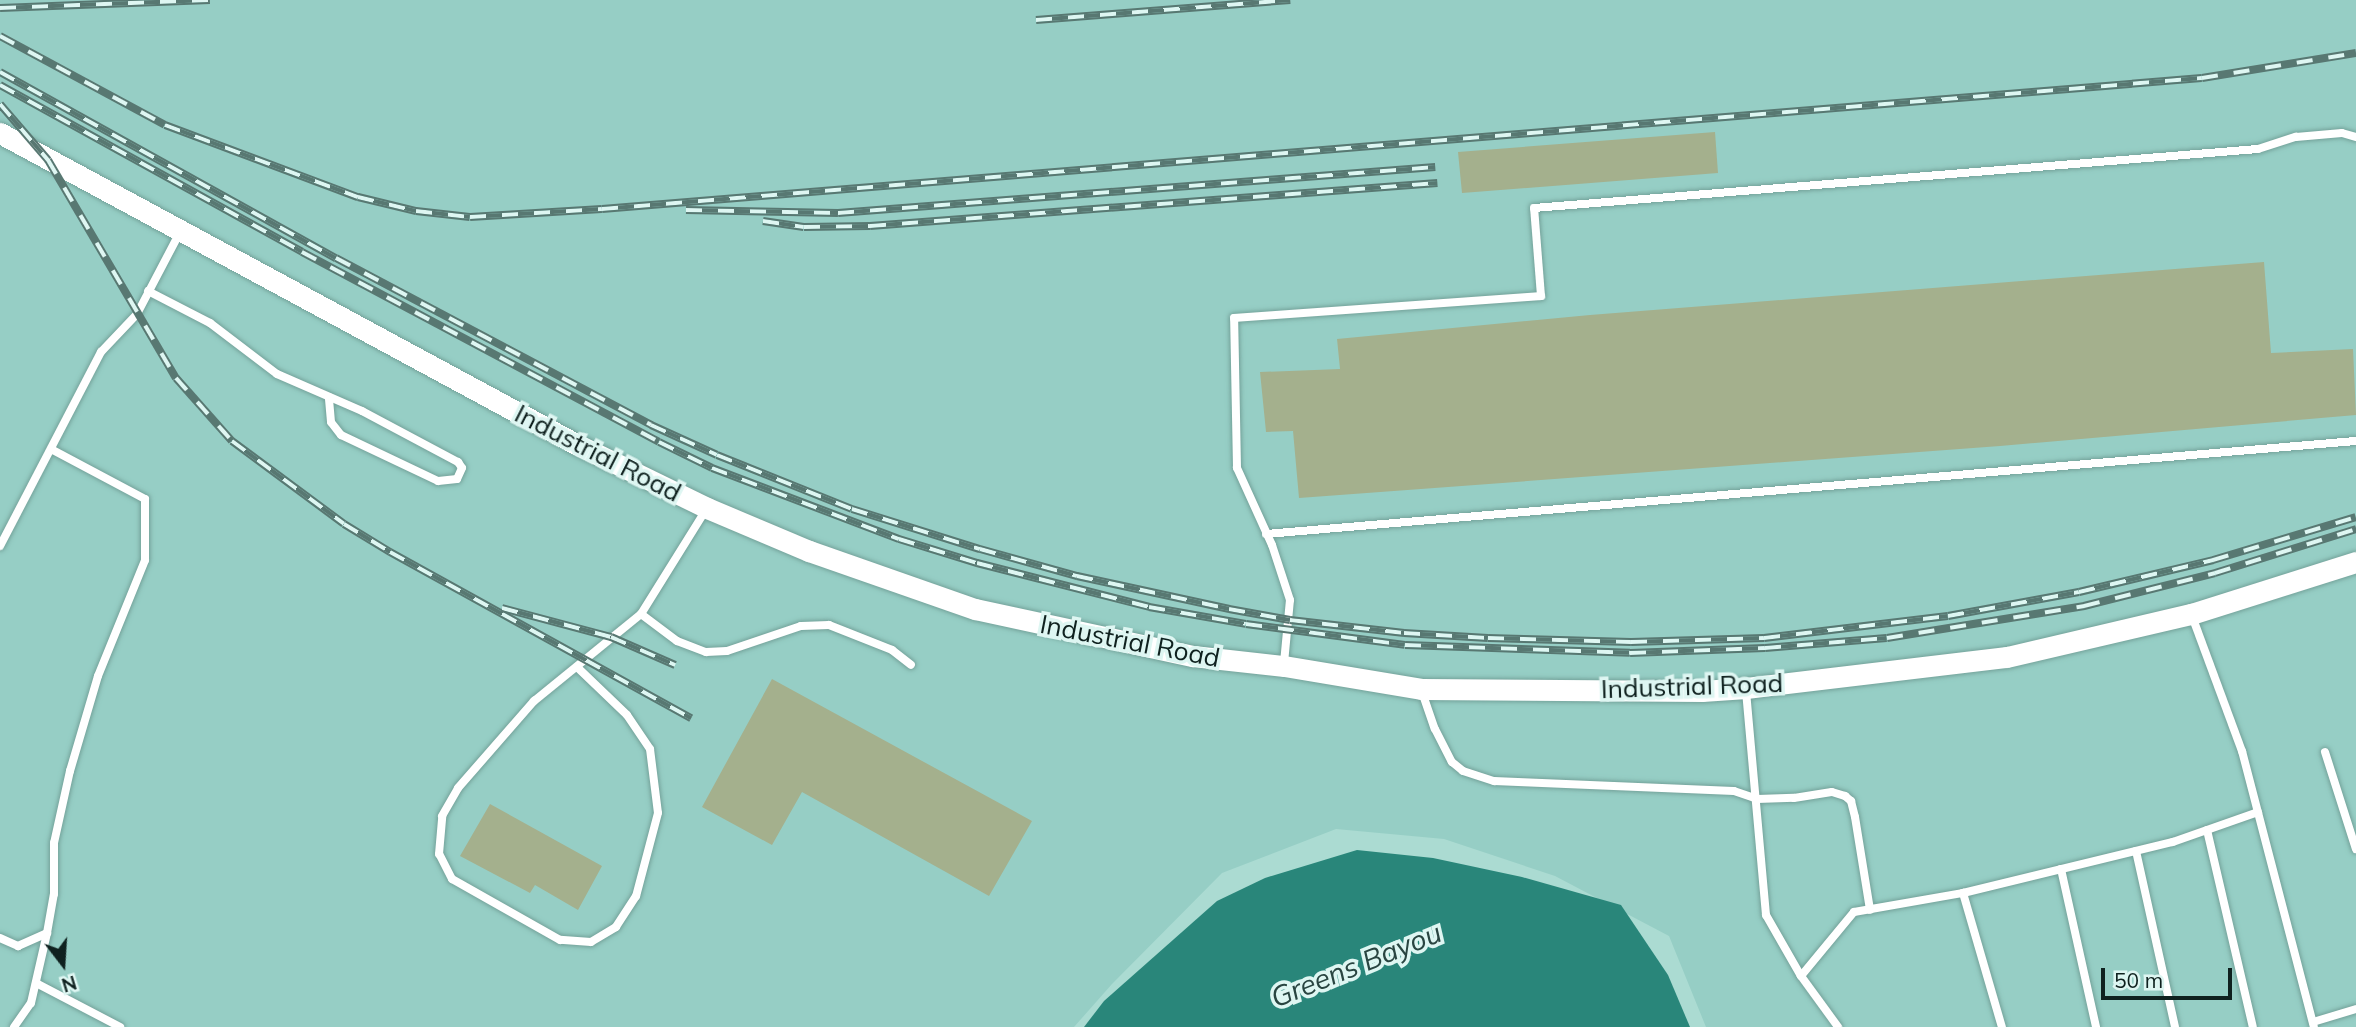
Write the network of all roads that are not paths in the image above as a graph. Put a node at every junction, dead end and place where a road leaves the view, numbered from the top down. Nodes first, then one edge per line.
1 (0, 133) edge
2 (2356, 136) edge
3 (180, 232) junction
4 (148, 291) junction
5 (329, 397) junction
6 (2356, 441) edge
7 (51, 449) junction
8 (707, 508) junction
9 (1266, 534) junction
10 (0, 546) edge
11 (2356, 562) edge
12 (641, 614) junction
13 (2190, 614) junction
14 (911, 664) dead end
15 (1284, 666) junction
16 (577, 667) junction
17 (1746, 688) junction
18 (1421, 690) junction
19 (2325, 752) dead end
20 (1757, 799) junction
21 (2258, 812) junction
22 (2207, 830) junction
23 (2356, 849) edge
24 (2136, 851) junction
25 (2061, 869) junction
26 (1963, 893) junction
27 (1870, 910) junction
28 (47, 933) junction
29 (0, 938) edge
30 (1801, 976) junction
31 (36, 983) junction
32 (2356, 1009) edge
33 (2314, 1024) edge
34 (14, 1027) edge
35 (120, 1027) edge
36 (1838, 1027) edge
37 (2001, 1027) edge
38 (2096, 1027) edge
39 (2175, 1027) edge
40 (2253, 1027) edge

1 - 3 street, Industrial Road
2 - 9 lane
3 - 4 lane
3 - 8 street, Industrial Road
4 - 5 lane
4 - 7 lane
5 - 5 lane
6 - 9 lane
7 - 10 lane
7 - 28 lane
8 - 12 lane
8 - 15 street, Industrial Road
9 - 15 lane
11 - 13 street, Industrial Road
12 - 14 lane
12 - 16 lane
13 - 17 street, Industrial Road
13 - 21 lane
15 - 18 street, Industrial Road
16 - 16 lane
17 - 18 street, Industrial Road
17 - 20 lane
18 - 20 lane
19 - 23 lane
20 - 27 lane
20 - 30 lane
21 - 22 lane
21 - 33 lane
22 - 24 lane
22 - 40 lane
24 - 25 lane
24 - 39 lane
25 - 26 lane
25 - 38 lane
26 - 27 lane
26 - 37 lane
27 - 30 lane
28 - 29 lane
28 - 31 lane
30 - 36 lane
31 - 34 lane
31 - 35 lane
32 - 33 lane

